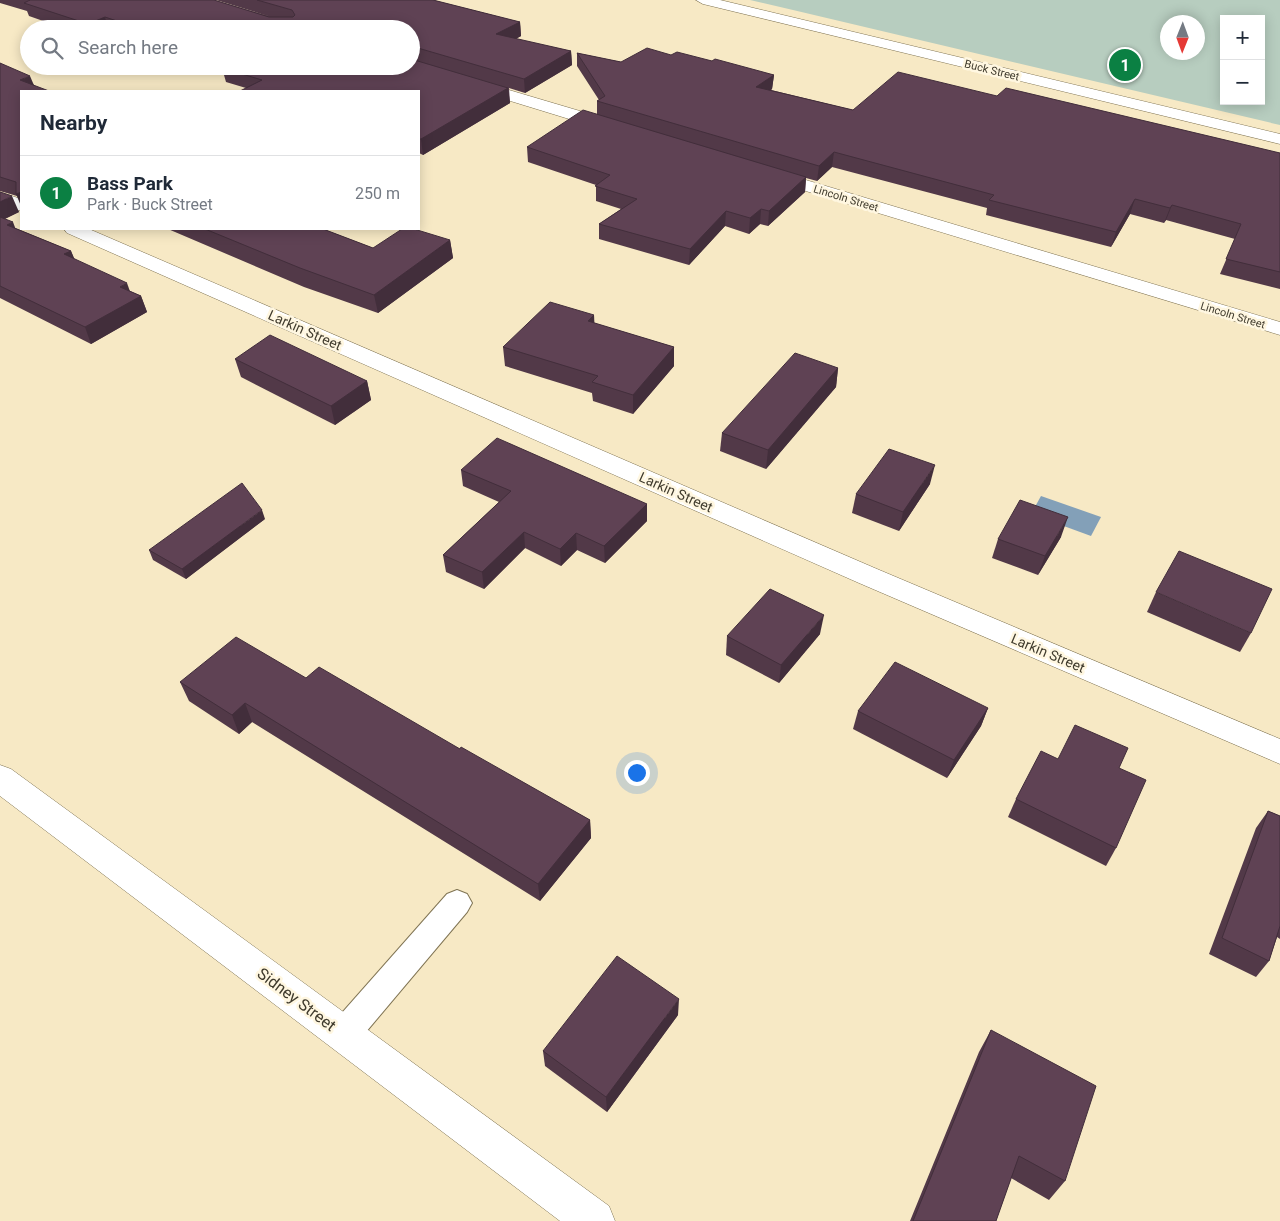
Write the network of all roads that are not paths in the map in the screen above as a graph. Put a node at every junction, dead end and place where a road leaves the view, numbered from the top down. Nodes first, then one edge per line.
1 (703, 0) edge
2 (420, 69) edge
3 (631, 132) edge
4 (1280, 139) edge
5 (755, 170) edge
6 (0, 197) edge
7 (20, 206) edge
8 (76, 230) edge
9 (1280, 329) edge
10 (1280, 752) edge
11 (0, 778) edge
12 (457, 903) dead end
13 (344, 1034) junction
14 (594, 1221) edge

1 - 4 street, Buck Street
2 - 3 street
5 - 9 street, Lincoln Street
6 - 7 street
8 - 10 street, Larkin Street
11 - 13 street, Sidney Street
12 - 13 lane
13 - 14 street, Sidney Street

